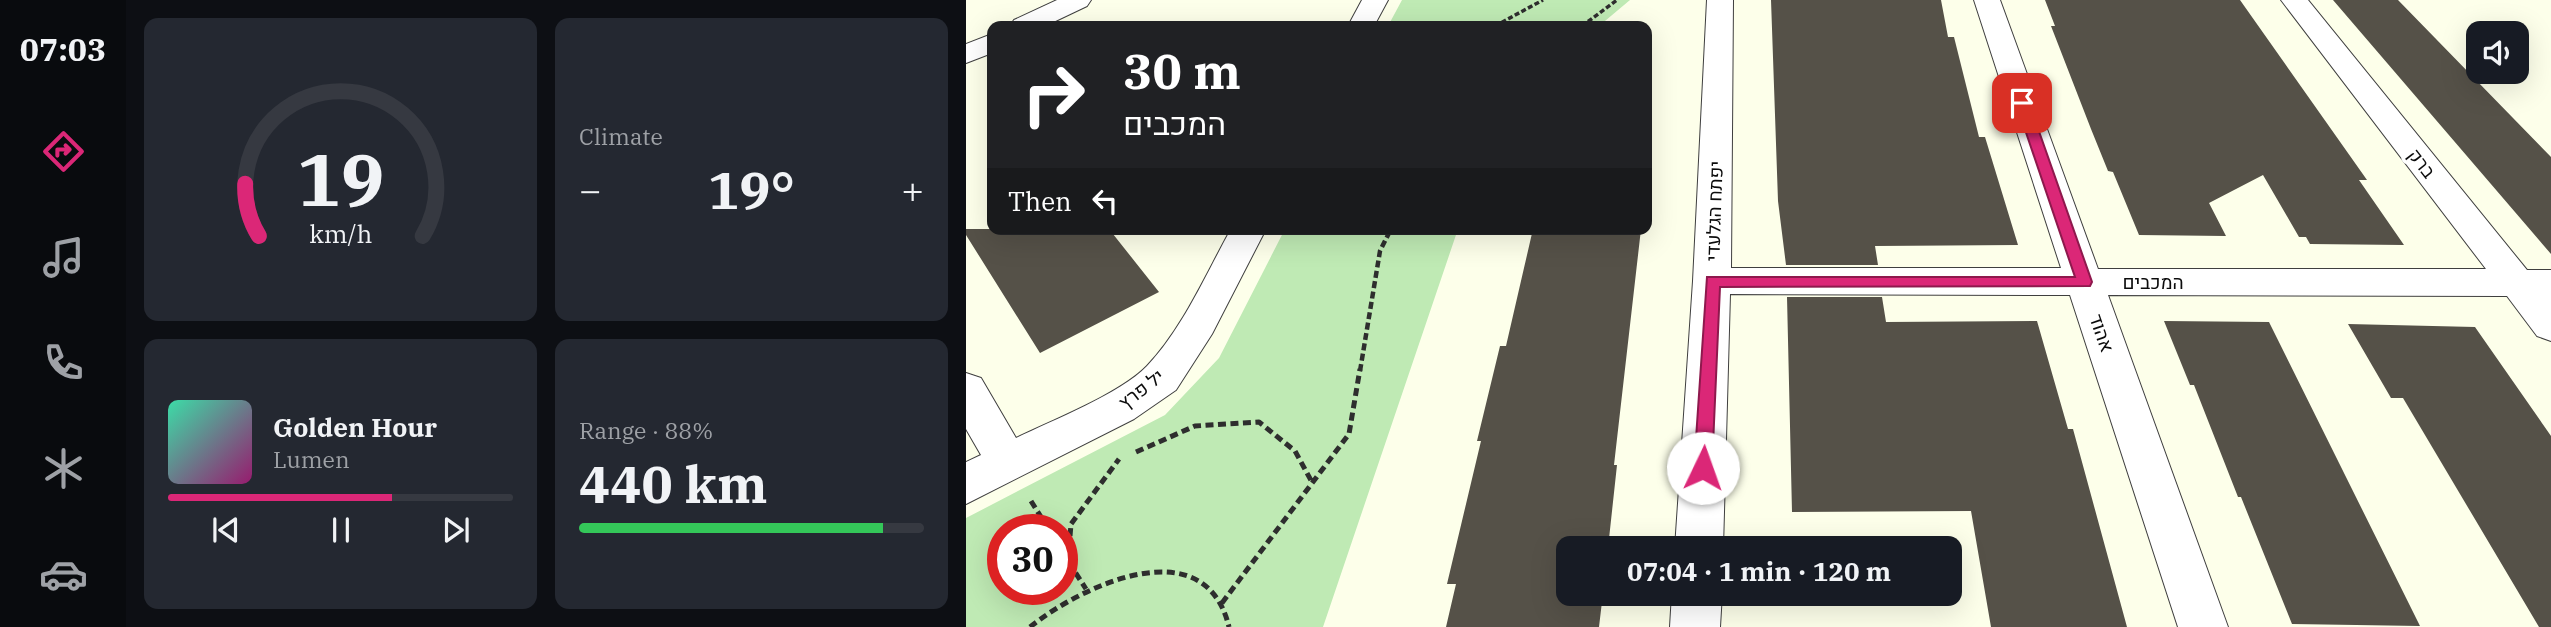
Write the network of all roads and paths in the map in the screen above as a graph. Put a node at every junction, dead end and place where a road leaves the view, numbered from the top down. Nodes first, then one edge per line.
1 (1078, 0) edge
2 (1375, 0) edge
3 (1543, 0) edge
4 (1617, 0) edge
5 (1720, 0) edge
6 (1987, 0) edge
7 (2294, 0) edge
8 (1034, 21) edge
9 (1364, 21) edge
10 (1504, 21) edge
11 (1589, 21) edge
12 (987, 44) edge
13 (966, 55) edge
14 (1246, 235) edge
15 (1388, 235) edge
16 (1712, 281) junction
17 (2084, 282) junction
18 (2534, 283) edge
19 (2551, 326) edge
20 (966, 390) edge
21 (1008, 463) junction
22 (966, 484) edge
23 (1313, 484) junction
24 (1078, 515) edge
25 (1700, 536) edge
26 (1078, 577) edge
27 (1086, 589) junction
28 (1222, 603) junction
29 (1696, 606) edge
30 (1030, 627) edge
31 (1229, 627) edge
32 (1695, 627) edge
33 (2203, 627) edge

1 - 8 street
2 - 9 street
3 - 10 path
4 - 11 path
5 - 16 street, יפתח הגלעדי
6 - 17 street, אהוד
7 - 18 street, ברק
12 - 13 street
14 - 21 street, יל פרץ
15 - 23 path
16 - 17 street, המכבים
16 - 25 street, יפתח הגלעדי
17 - 18 street, המכבים
17 - 33 street, אהוד
18 - 19 street, ברק
20 - 21 street
21 - 22 street, יל פרץ
23 - 24 path
23 - 28 path
26 - 27 path
27 - 28 path
27 - 30 path
28 - 31 path
29 - 32 street

